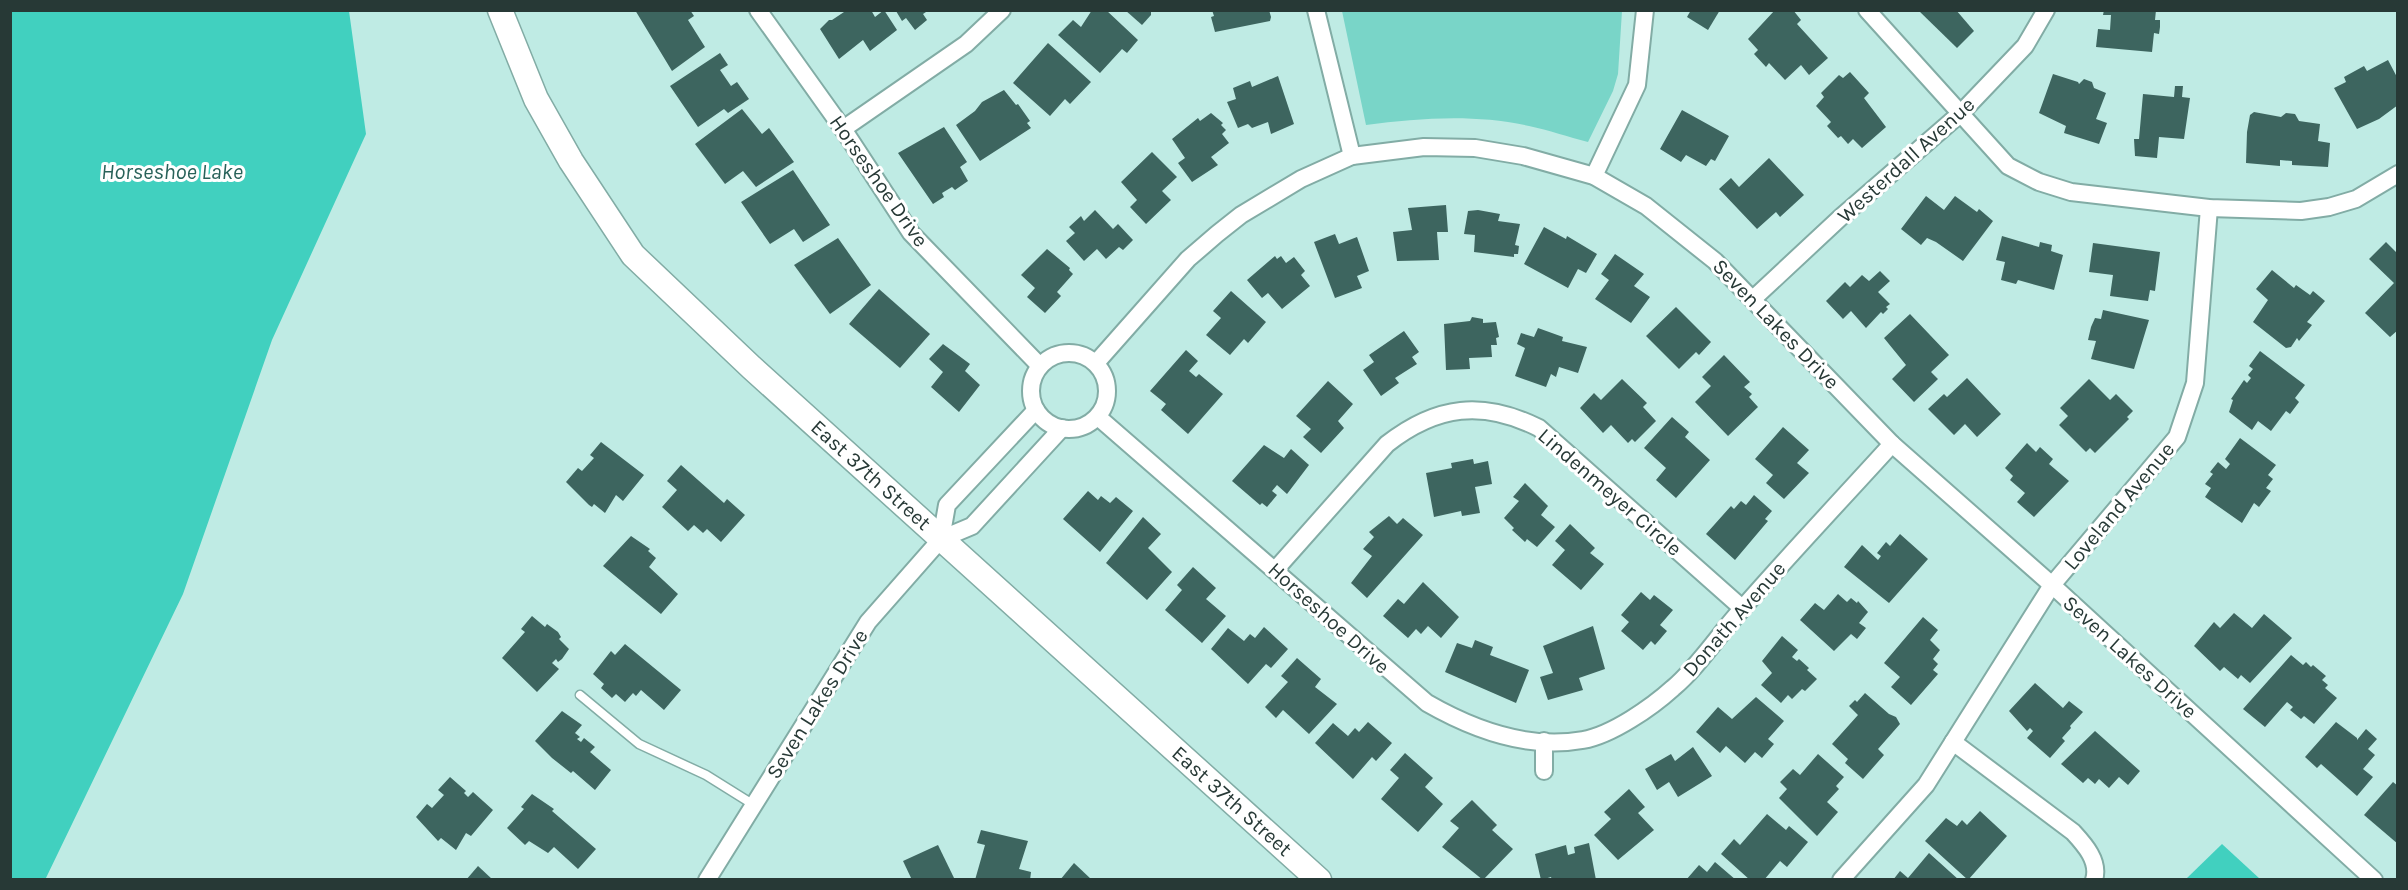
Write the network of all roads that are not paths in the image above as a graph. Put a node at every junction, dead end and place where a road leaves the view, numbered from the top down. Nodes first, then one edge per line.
1 (758, 10) edge
2 (1002, 10) edge
3 (1316, 10) edge
4 (1645, 10) edge
5 (1867, 10) edge
6 (2046, 10) edge
7 (504, 12) edge
8 (1961, 113) junction
9 (843, 129) junction
10 (1352, 156) junction
11 (2397, 174) edge
12 (1594, 176) junction
13 (2209, 208) junction
14 (1753, 299) junction
15 (1096, 363) junction
16 (1040, 366) junction
17 (1036, 411) junction
18 (1098, 417) junction
19 (1062, 428) junction
20 (1892, 444) junction
21 (941, 539) junction
22 (1276, 568) junction
23 (2052, 585) junction
24 (1742, 608) junction
25 (580, 695) dead end
26 (1544, 741) junction
27 (1953, 742) junction
28 (1544, 771) dead end
29 (754, 805) junction
30 (707, 879) edge
31 (1319, 879) edge
32 (1841, 879) edge
33 (2094, 879) edge
34 (2373, 879) edge

1 - 9 street, Horseshoe Drive
2 - 9 street
3 - 10 street
4 - 12 street
5 - 8 street
6 - 8 street, Westerdall Avenue
7 - 21 main road, East 37th Street
8 - 13 street
8 - 14 street, Westerdall Avenue
9 - 16 street, Horseshoe Drive
10 - 12 street, Seven Lakes Drive
10 - 15 street, Seven Lakes Drive
11 - 13 street
12 - 14 street, Seven Lakes Drive
13 - 23 street, Loveland Avenue
14 - 20 street, Seven Lakes Drive
15 - 16 street
15 - 18 street
16 - 17 street
17 - 19 street
17 - 21 street
18 - 19 street
18 - 22 street, Horseshoe Drive
19 - 21 street, Seven Lakes Drive
20 - 23 street, Seven Lakes Drive
20 - 24 street, Donath Avenue
21 - 29 street, Seven Lakes Drive
21 - 31 main road, East 37th Street
22 - 24 street, Lindenmeyer Circle
22 - 26 street, Horseshoe Drive
23 - 27 street, Loveland Avenue
23 - 34 street, Seven Lakes Drive
24 - 26 street, Donath Avenue
25 - 29 lane
26 - 28 street
27 - 32 street, Loveland Avenue
27 - 33 street
29 - 30 street, Seven Lakes Drive

